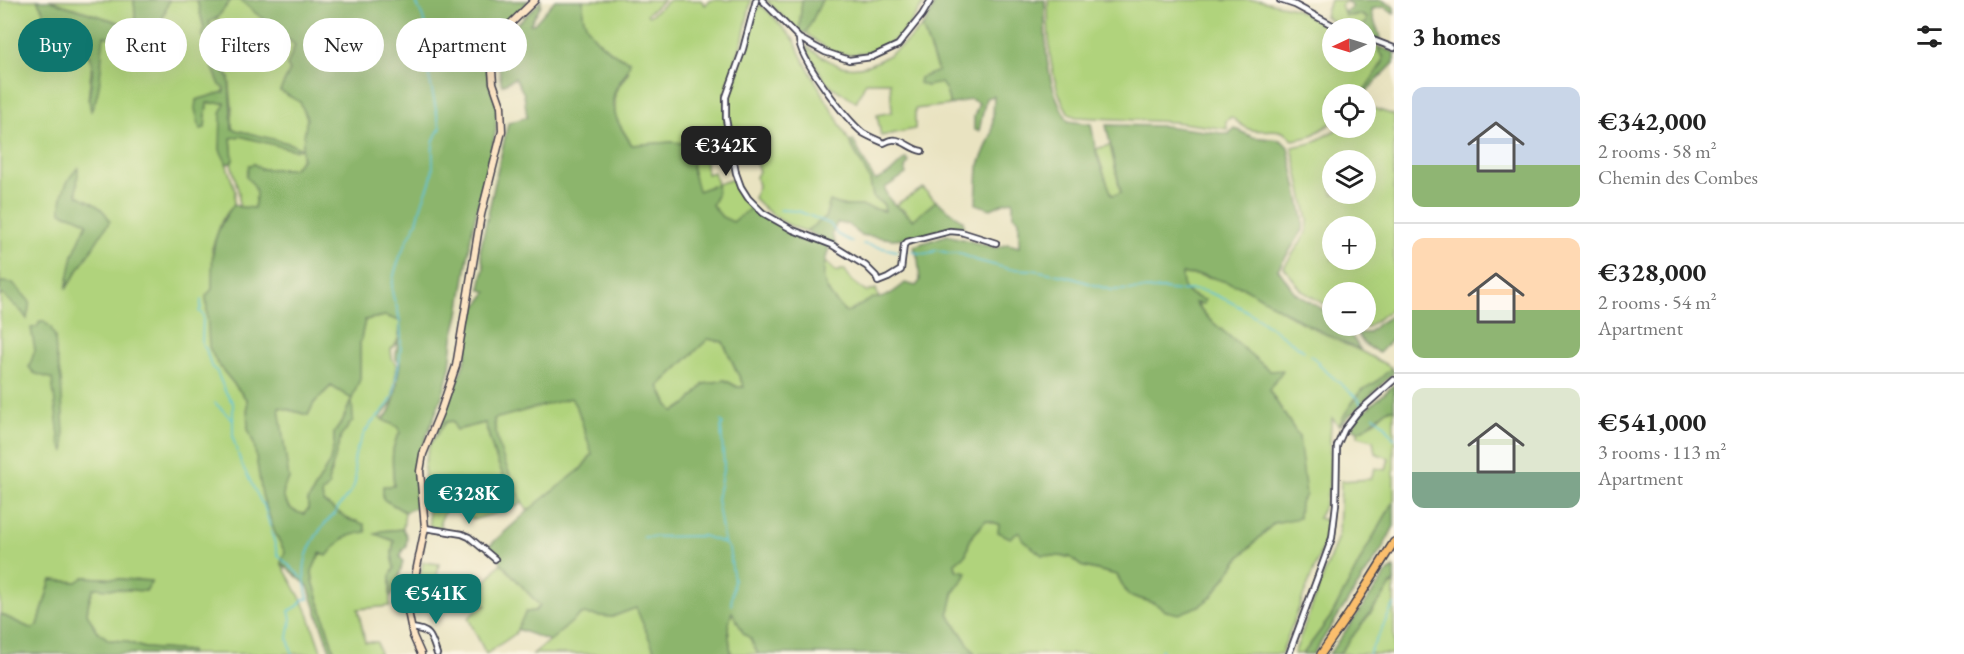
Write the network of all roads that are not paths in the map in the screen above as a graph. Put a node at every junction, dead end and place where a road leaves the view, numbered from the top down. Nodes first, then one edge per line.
1 (535, 0) edge
2 (756, 0) edge
3 (762, 0) edge
4 (931, 0) edge
5 (1280, 0) edge
6 (1322, 19) edge
7 (799, 38) junction
8 (1376, 41) edge
9 (1394, 48) edge
10 (922, 151) dead end
11 (996, 243) dead end
12 (1394, 380) edge
13 (425, 528) junction
14 (1392, 546) edge
15 (495, 559) dead end
16 (411, 628) junction
17 (421, 654) edge
18 (437, 654) edge
19 (1289, 654) edge
20 (1321, 654) edge

1 - 13 street
2 - 11 street
3 - 7 street
4 - 7 street
5 - 6 street
7 - 10 street
8 - 9 street
12 - 19 street
13 - 15 street
13 - 16 street
14 - 20 main road
16 - 17 street
16 - 18 street

